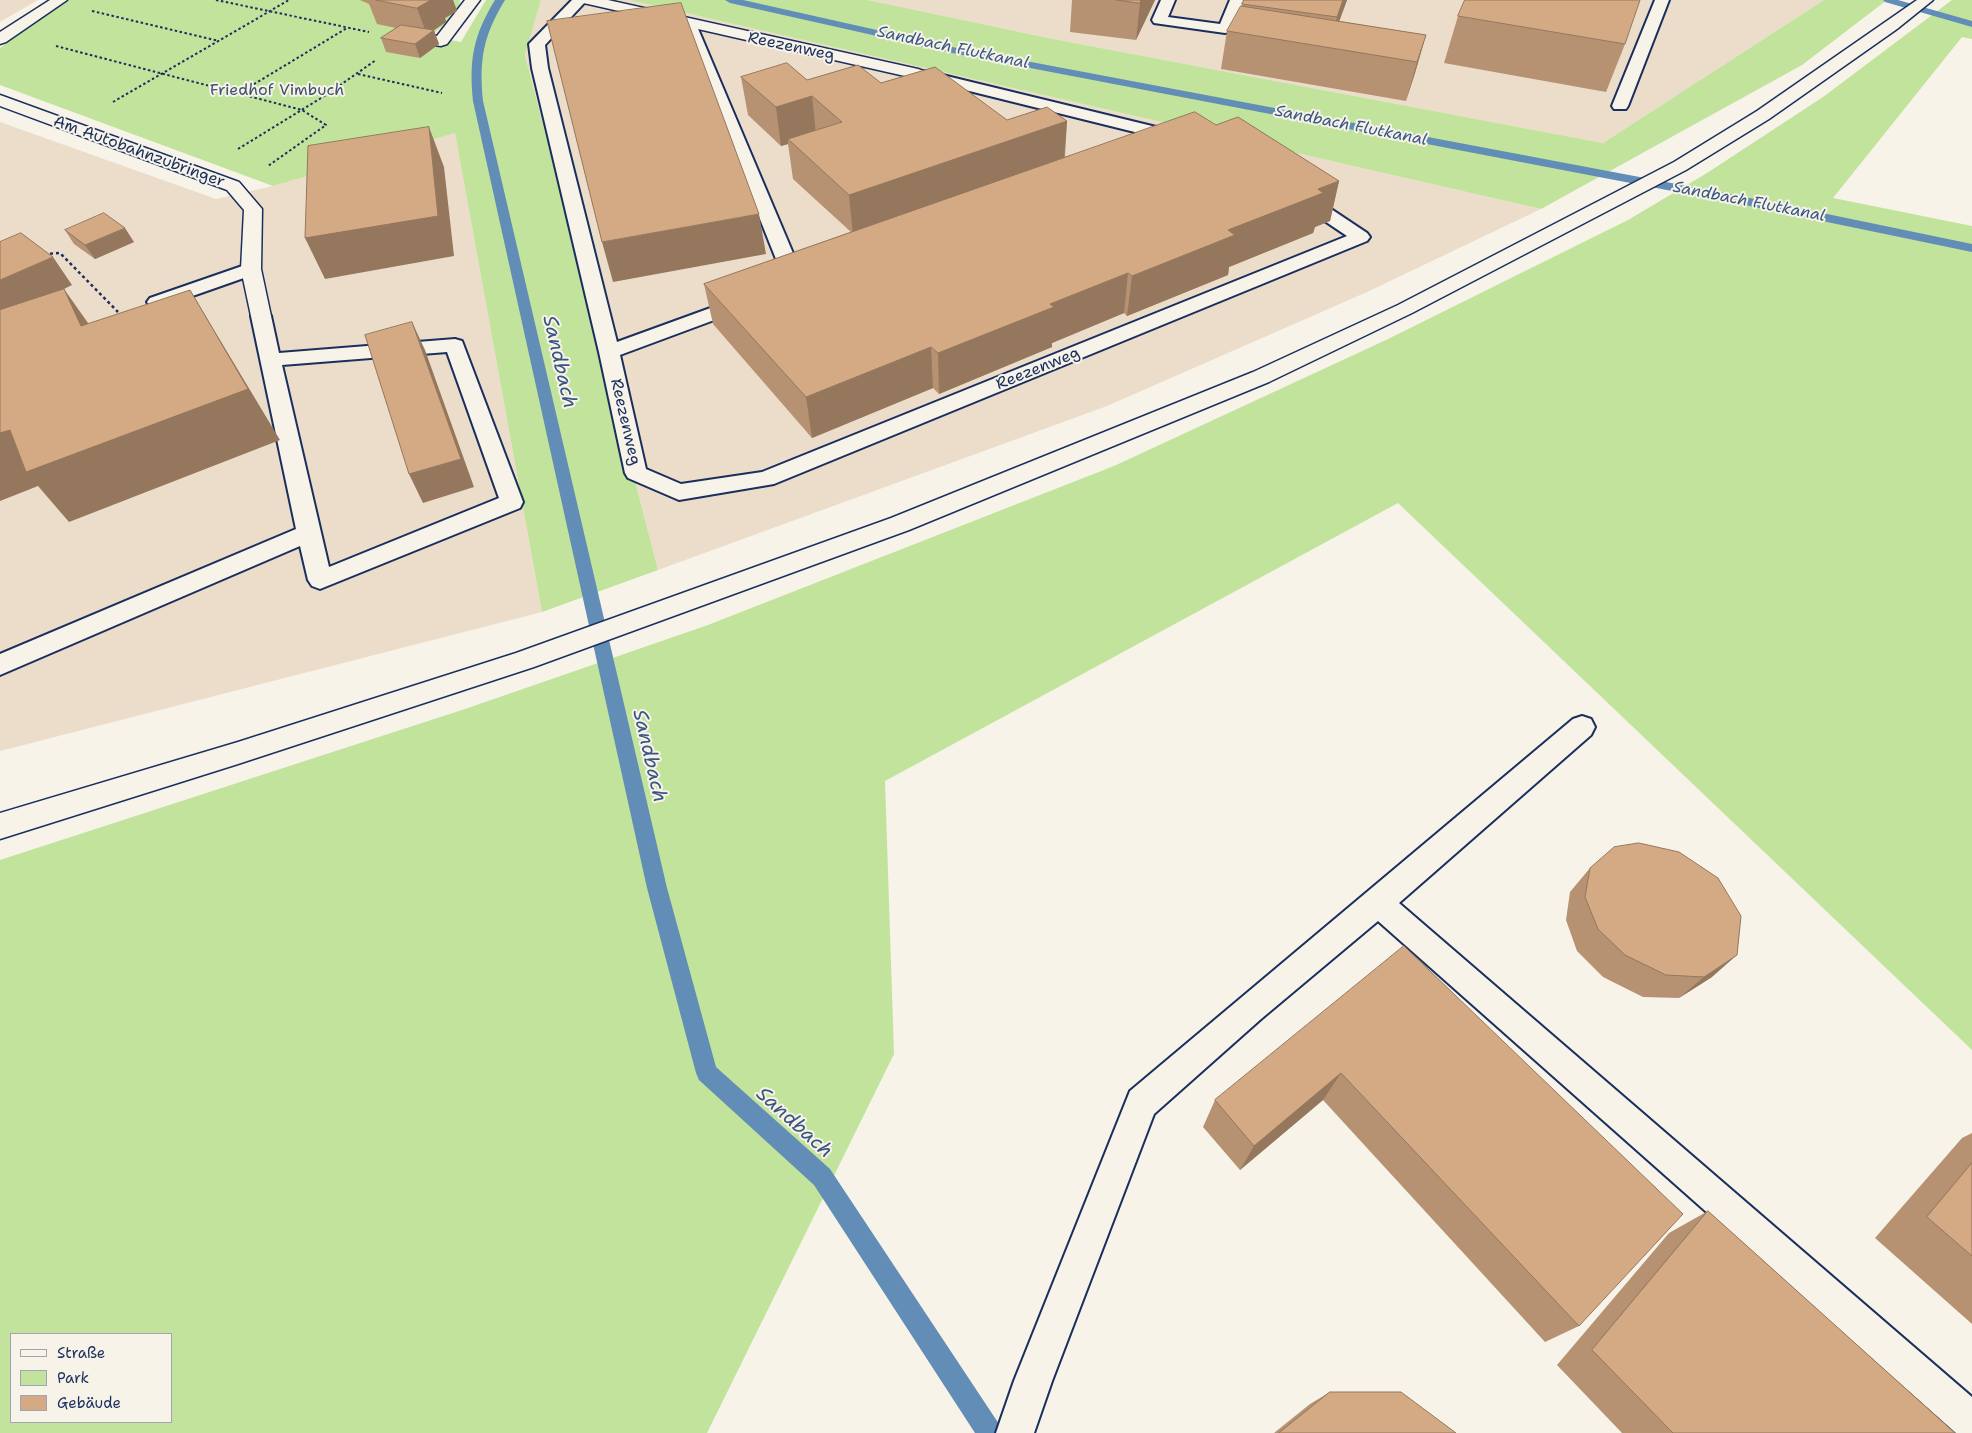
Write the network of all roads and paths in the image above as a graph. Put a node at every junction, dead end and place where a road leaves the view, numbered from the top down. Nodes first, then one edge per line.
1 (60, 0) edge
2 (216, 0) edge
3 (289, 0) edge
4 (473, 0) edge
5 (580, 0) edge
6 (588, 0) edge
7 (1168, 0) edge
8 (1237, 0) edge
9 (1662, 0) edge
10 (1926, 0) edge
11 (86, 10) dead end
12 (269, 11) junction
13 (689, 24) junction
14 (348, 28) junction
15 (0, 39) edge
16 (402, 39) junction
17 (219, 41) junction
18 (48, 44) dead end
19 (162, 74) junction
20 (358, 74) junction
21 (918, 74) joint
22 (240, 92) junction
23 (442, 93) dead end
24 (0, 100) edge
25 (1620, 106) dead end
26 (302, 110) junction
27 (72, 127) junction
28 (235, 150) dead end
29 (1159, 150) edge
30 (266, 168) dead end
31 (1288, 188) edge
32 (42, 254) edge
33 (251, 269) junction
34 (814, 277) edge
35 (796, 284) junction
36 (777, 290) edge
37 (758, 297) edge
38 (120, 314) joint
39 (261, 316) joint
40 (609, 352) junction
41 (270, 360) junction
42 (308, 533) junction
43 (0, 664) edge
44 (1582, 727) dead end
45 (0, 826) edge
46 (1378, 903) junction
47 (1972, 1422) edge
48 (1015, 1433) edge

1 - 15 main road
2 - 12 path
3 - 12 path
4 - 16 main road
5 - 40 lane, Reezenweg
6 - 13 main road, Reezenweg
7 - 8 lane
9 - 25 lane
10 - 45 main road
11 - 17 path
12 - 14 path
12 - 17 path
13 - 21 main road, Reezenweg
13 - 35 lane
14 - 16 path
14 - 22 path
16 - 20 path
17 - 19 path
18 - 19 path
19 - 22 path
19 - 27 path
20 - 23 path
20 - 26 path
21 - 29 lane, Reezenweg
22 - 26 path
24 - 27 main road, Am Autobahnzubringer
26 - 28 path
26 - 30 path
27 - 33 main road, Am Autobahnzubringer
31 - 40 lane, Reezenweg
32 - 38 path
33 - 38 lane
33 - 39 main road, Am Autobahnzubringer
34 - 35 lane
35 - 36 lane
37 - 40 lane, Reezenweg
39 - 41 lane
41 - 42 lane
41 - 42 lane
42 - 43 lane
44 - 46 lane
46 - 47 lane
46 - 48 lane

